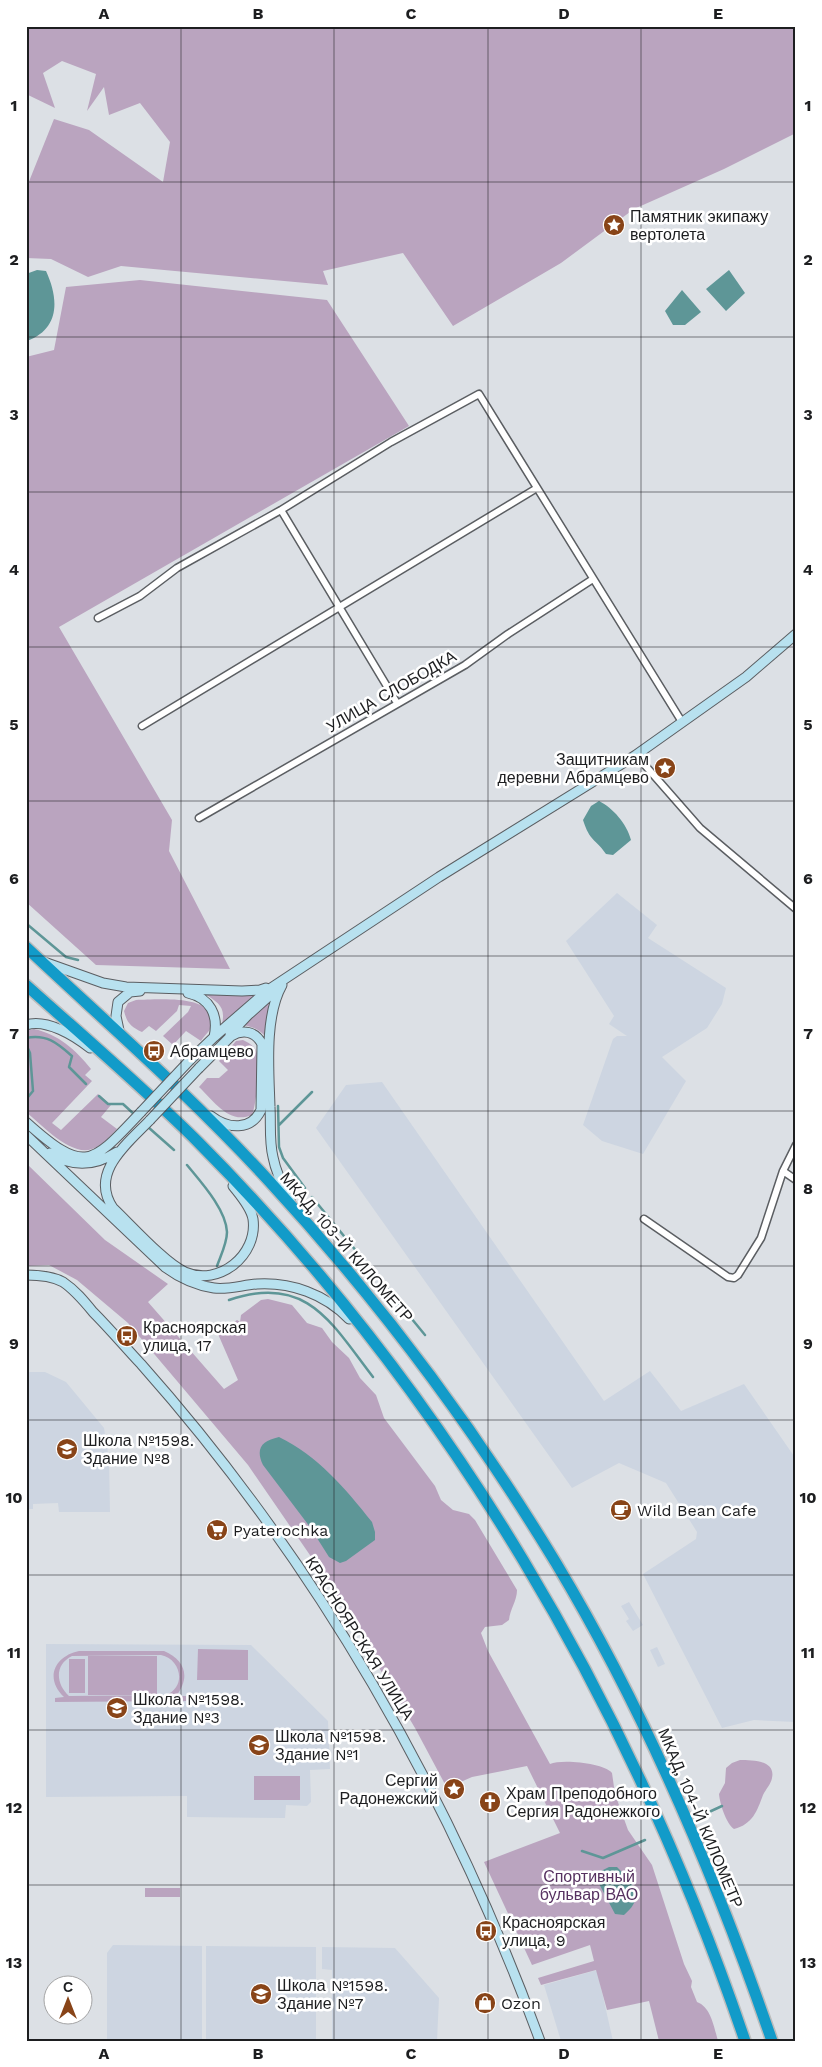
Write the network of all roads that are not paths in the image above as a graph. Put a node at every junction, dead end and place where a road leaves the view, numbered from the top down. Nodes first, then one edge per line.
1 (537, 488) junction
2 (281, 510) junction
3 (593, 579) junction
4 (340, 607) junction
5 (98, 618) dead end
6 (796, 634) edge
7 (397, 703) junction
8 (682, 722) junction
9 (142, 726) dead end
10 (636, 755) junction
11 (199, 818) dead end
12 (796, 908) edge
13 (26, 947) edge
14 (40, 960) junction
15 (280, 984) junction
16 (26, 985) edge
17 (26, 1025) edge
18 (120, 1035) junction
19 (214, 1036) junction
20 (222, 1044) junction
21 (139, 1087) junction
22 (193, 1103) junction
23 (26, 1122) edge
24 (26, 1134) edge
25 (198, 1143) junction
26 (796, 1145) edge
27 (122, 1150) junction
28 (783, 1171) junction
29 (796, 1180) edge
30 (296, 1212) junction
31 (644, 1219) dead end
32 (26, 1275) edge
33 (390, 1362) junction
34 (586, 1616) joint
35 (540, 2041) edge
36 (745, 2041) edge
37 (772, 2041) edge

1 - 2 street
1 - 3 street
1 - 4 street
2 - 4 street
2 - 5 street
3 - 7 street, УЛИЦА СЛОБОДКА
3 - 8 street
4 - 7 street
4 - 9 street
6 - 8 street
7 - 11 street, УЛИЦА СЛОБОДКА
8 - 10 street
10 - 12 street
10 - 15 street
13 - 14 highway, МКАД, 103-Й КИЛОМЕТР
14 - 15 street
14 - 18 highway, МКАД, 103-Й КИЛОМЕТР
15 - 19 street
15 - 20 street
15 - 30 street
16 - 21 highway
17 - 21 street
18 - 19 street
18 - 22 highway, МКАД, 103-Й КИЛОМЕТР
19 - 23 street, bridge
20 - 22 street
20 - 27 street, bridge
21 - 25 highway
22 - 30 highway, МКАД, 103-Й КИЛОМЕТР
24 - 27 street
24 - 33 street
25 - 27 street
25 - 33 highway
26 - 28 street
28 - 29 street
28 - 31 street
30 - 34 highway, МКАД, 103-Й КИЛОМЕТР
32 - 35 street, КРАСНОЯРСКАЯ УЛИЦА
33 - 36 highway
34 - 37 highway, МКАД, 104-Й КИЛОМЕТР

